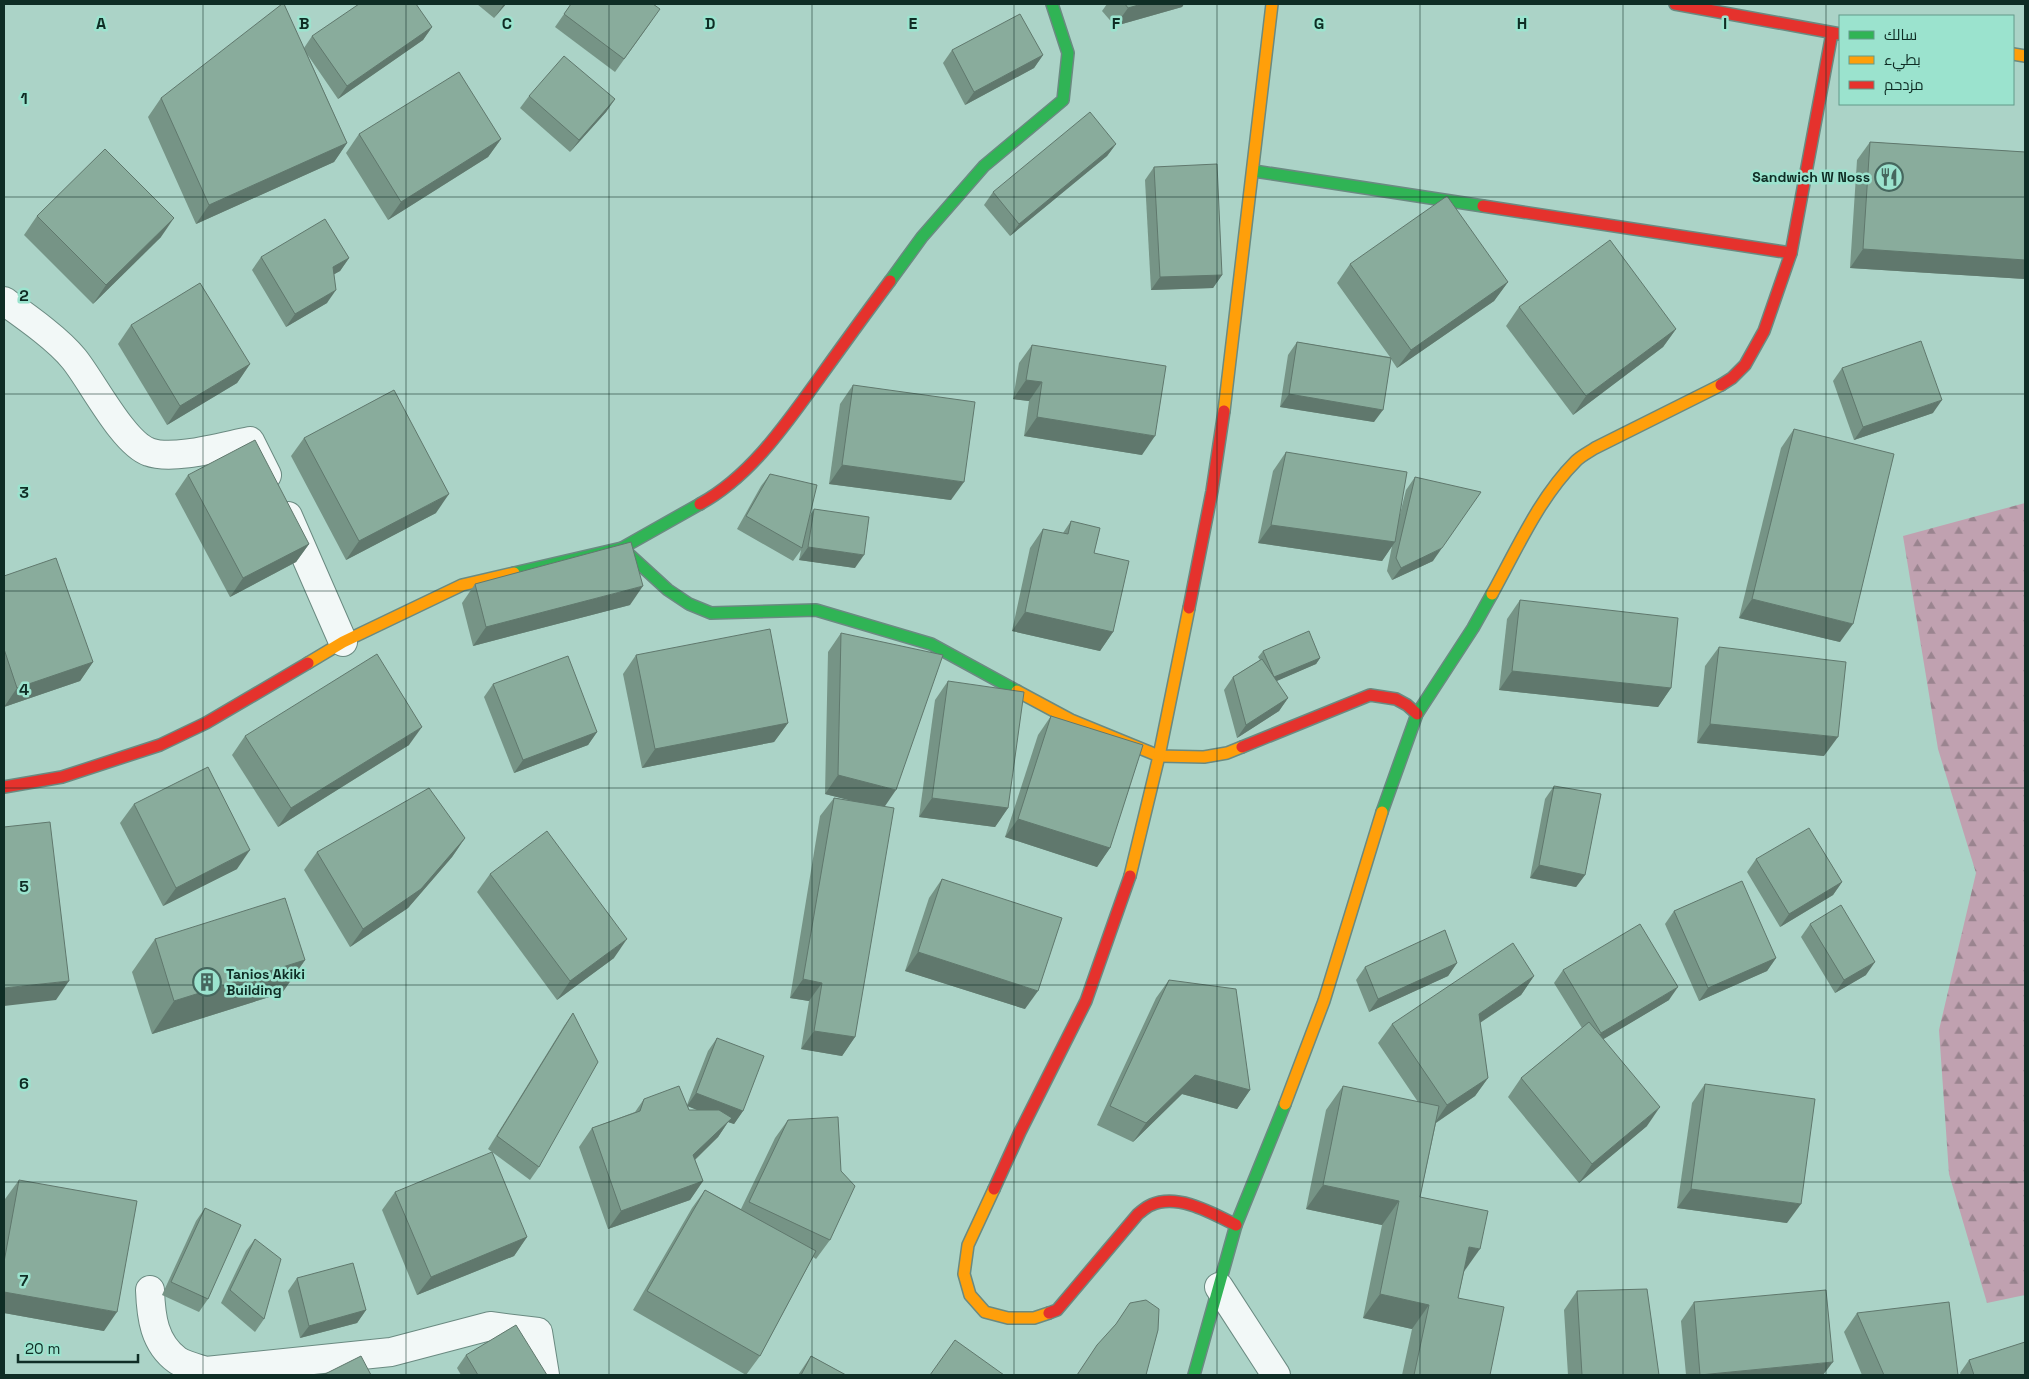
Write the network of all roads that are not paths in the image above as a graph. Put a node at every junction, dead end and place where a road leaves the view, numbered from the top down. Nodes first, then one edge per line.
1 (1052, 4) edge
2 (1272, 4) edge
3 (1674, 4) edge
4 (1836, 33) edge
5 (1254, 171) junction
6 (1791, 253) junction
7 (4, 301) edge
8 (622, 548) junction
9 (343, 642) junction
10 (1417, 714) junction
11 (1159, 756) junction
12 (4, 787) edge
13 (1236, 1225) junction
14 (1219, 1287) junction
15 (150, 1290) dead end
16 (545, 1375) edge
17 (1194, 1375) edge
18 (1276, 1375) edge

1 - 8 main road
2 - 5 main road
3 - 4 main road
4 - 6 main road
5 - 6 main road
5 - 11 main road
6 - 10 main road
7 - 9 street
8 - 9 main road
8 - 11 main road
9 - 12 main road
10 - 11 main road
10 - 13 main road
11 - 13 main road
13 - 14 main road
14 - 17 main road
14 - 18 street
15 - 16 street

